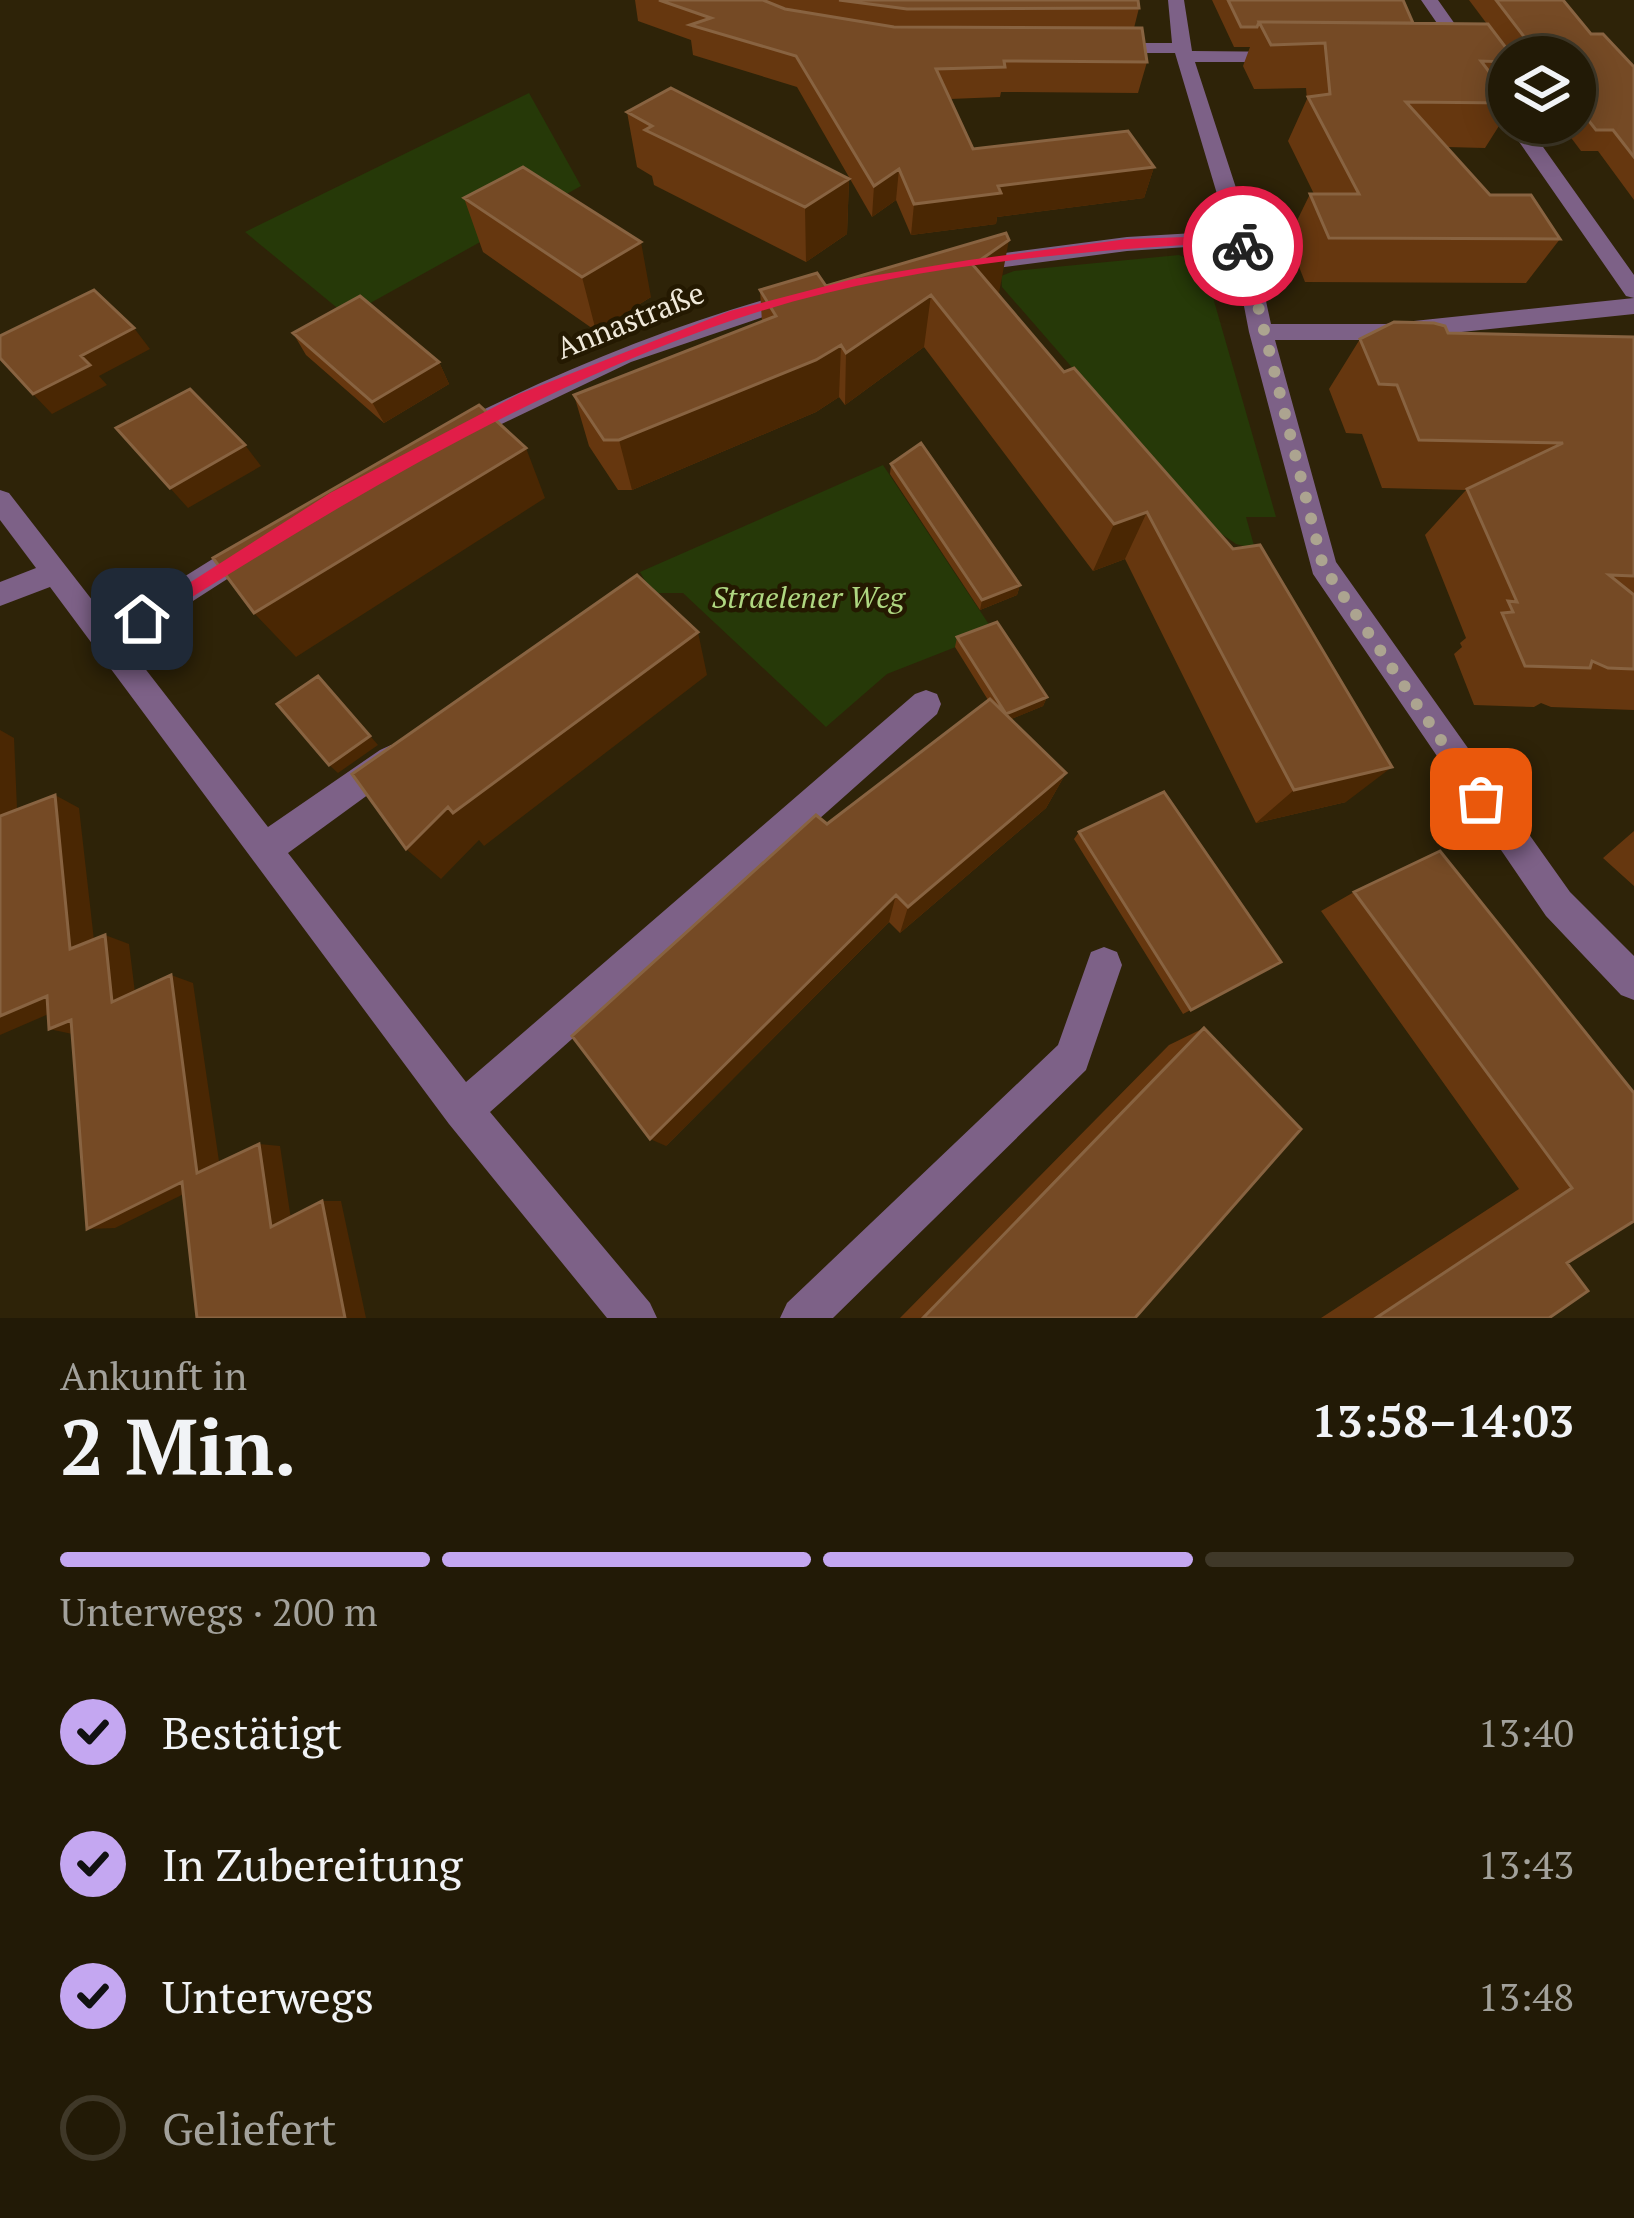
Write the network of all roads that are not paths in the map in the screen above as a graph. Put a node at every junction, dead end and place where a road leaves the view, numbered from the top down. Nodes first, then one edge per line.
1 (1176, 0) edge
2 (1429, 0) edge
3 (1090, 48) edge
4 (1184, 52) junction
5 (1305, 57) edge
6 (1447, 58) edge
7 (1470, 58) junction
8 (1483, 76) edge
9 (1531, 144) edge
10 (1241, 238) junction
11 (946, 268) edge
12 (1634, 291) edge
13 (814, 294) edge
14 (1634, 305) edge
15 (1261, 332) junction
16 (441, 442) edge
17 (0, 500) edge
18 (276, 535) edge
19 (55, 574) junction
20 (0, 594) edge
21 (106, 643) junction
22 (926, 704) dead end
23 (418, 741) edge
24 (264, 850) junction
25 (1104, 965) dead end
26 (1634, 982) edge
27 (463, 1110) junction
28 (635, 1318) edge
29 (802, 1318) edge

1 - 4 street
2 - 7 street
3 - 4 street
4 - 5 street
4 - 10 street
6 - 7 street
7 - 8 street
9 - 12 street
10 - 11 street
10 - 15 street
13 - 16 street, Annastraße
14 - 15 street
15 - 26 street
17 - 19 street
18 - 21 street
19 - 20 street
19 - 21 street
21 - 24 street
22 - 27 street
23 - 24 street
24 - 27 street
25 - 29 street
27 - 28 street

